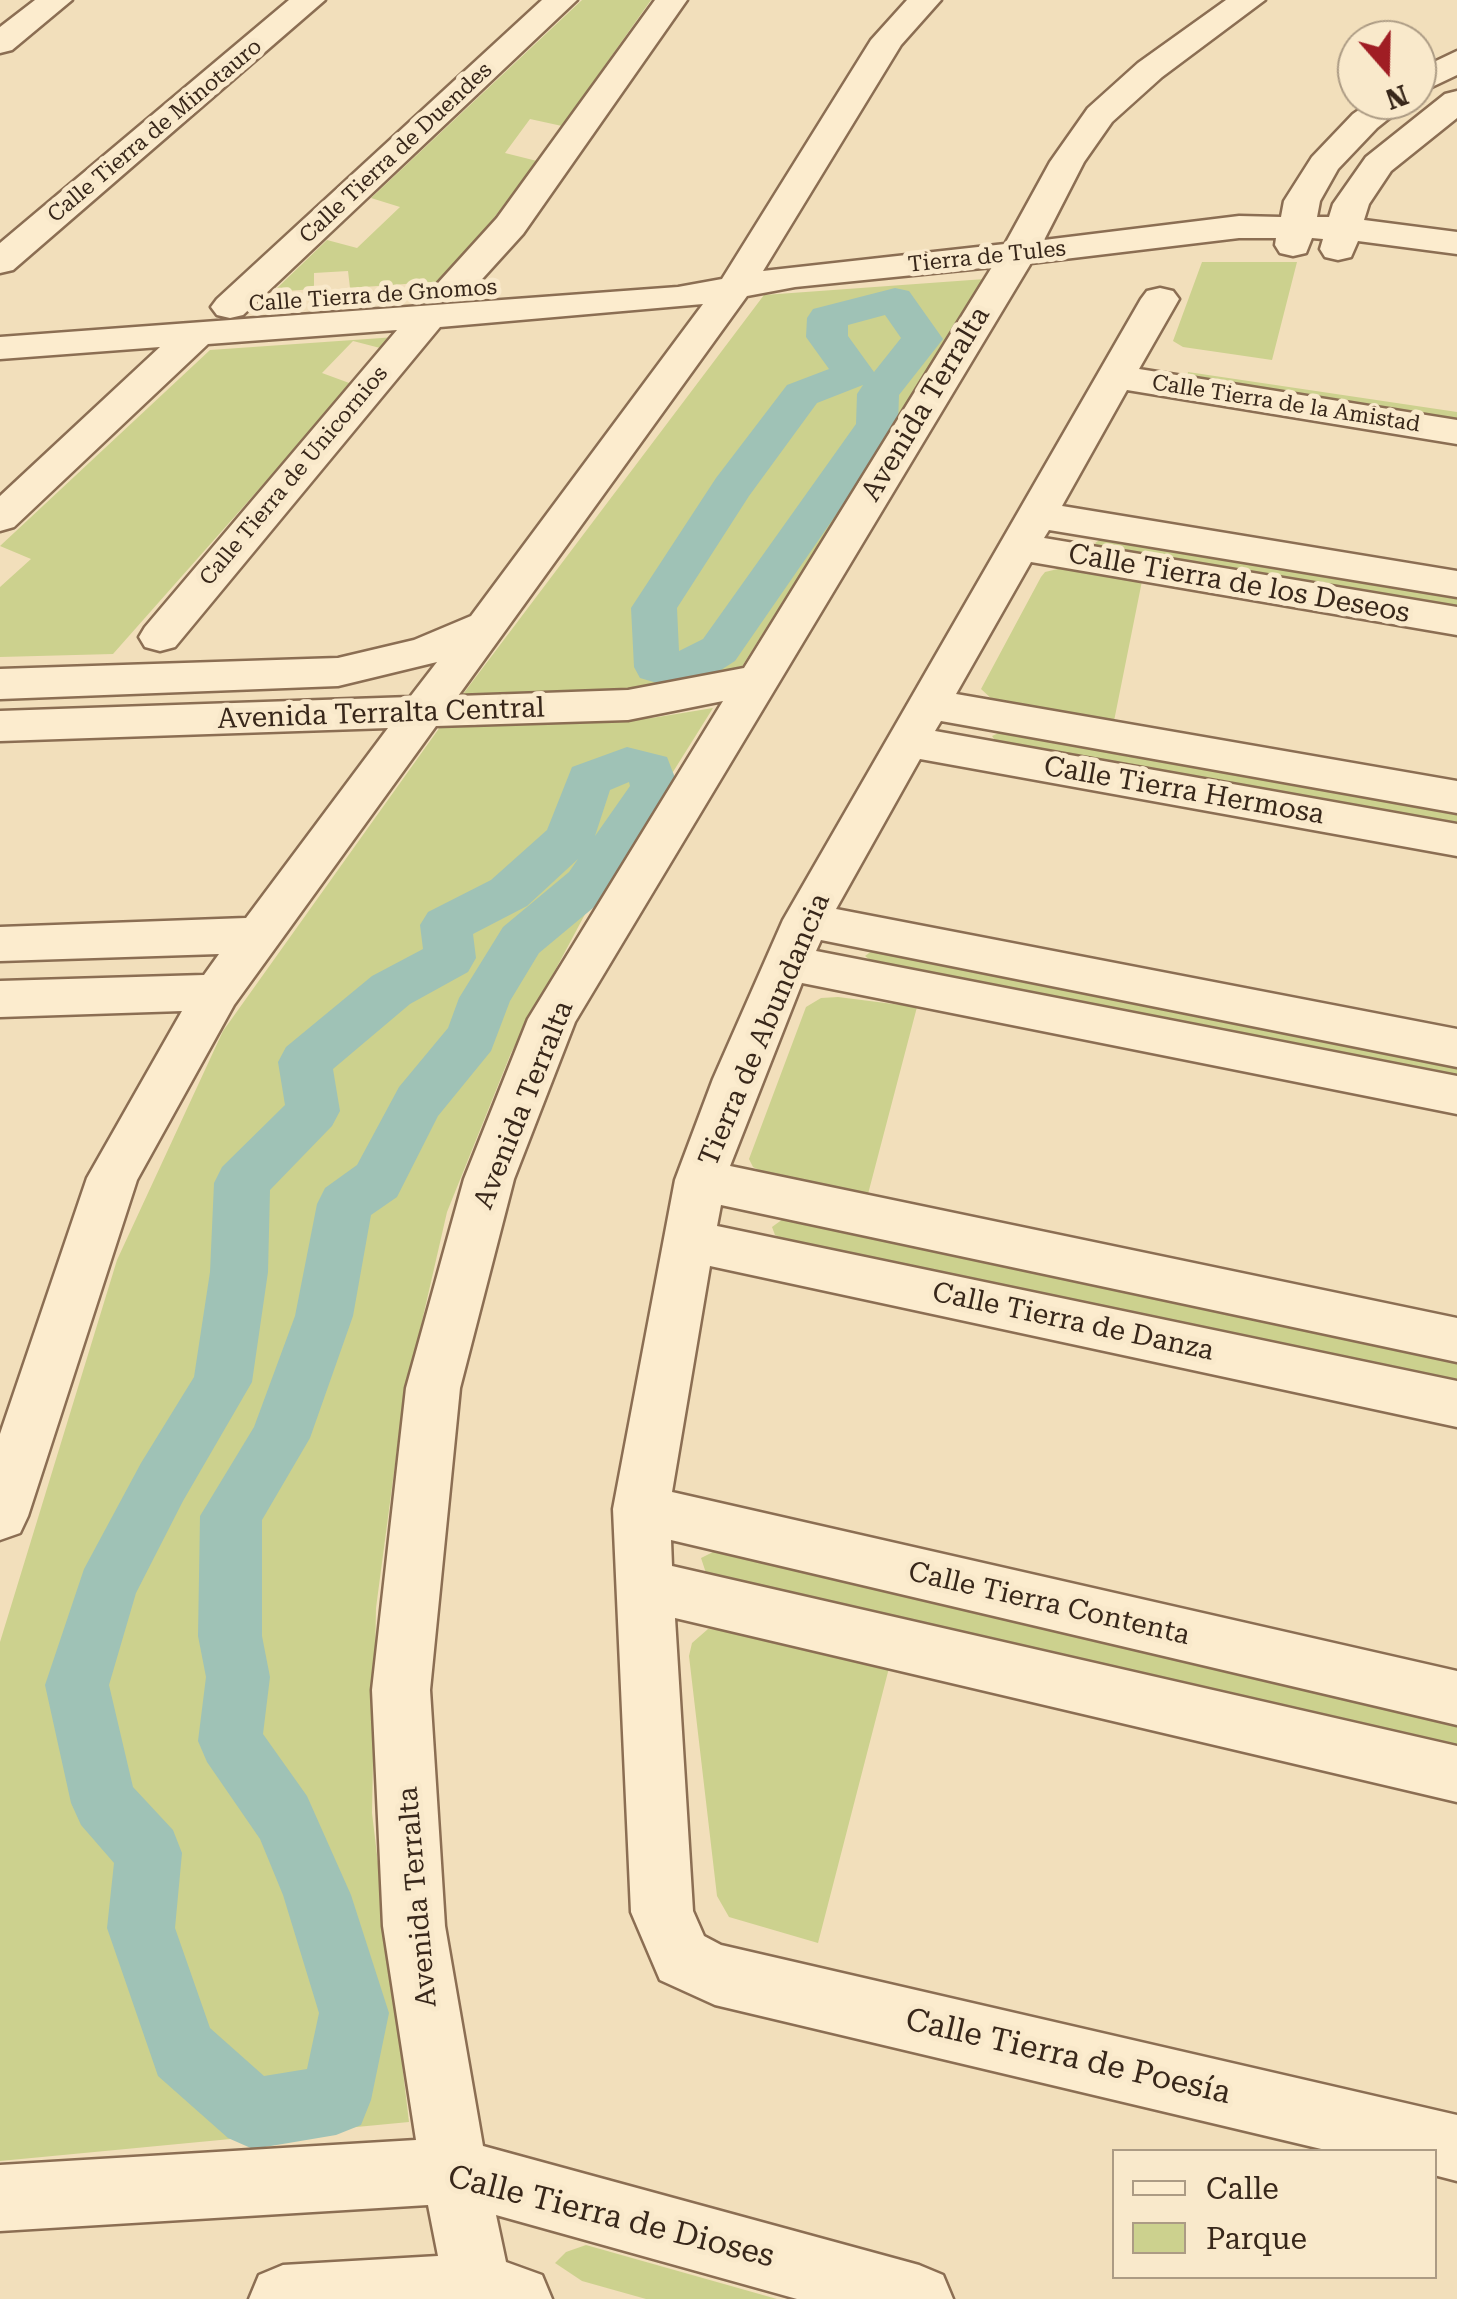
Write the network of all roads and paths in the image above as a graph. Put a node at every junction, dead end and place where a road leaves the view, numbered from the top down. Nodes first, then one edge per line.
1 (56, 0) edge
2 (309, 0) edge
3 (561, 0) edge
4 (672, 0) edge
5 (925, 0) edge
6 (1250, 0) edge
7 (0, 42) edge
8 (1457, 101) edge
9 (1368, 120) edge
10 (1294, 235) junction
11 (1340, 239) junction
12 (1457, 243) edge
13 (1018, 254) junction
14 (0, 262) edge
15 (1457, 266) edge
16 (739, 281) junction
17 (1160, 299) dead end
18 (440, 303) junction
19 (230, 307) junction
20 (0, 324) edge
21 (198, 333) junction
22 (0, 348) edge
23 (1123, 365) junction
24 (1457, 402) edge
25 (1457, 432) edge
26 (0, 518) edge
27 (1029, 531) junction
28 (1457, 584) edge
29 (1457, 621) edge
30 (490, 624) junction
31 (160, 636) dead end
32 (760, 680) junction
33 (0, 684) edge
34 (423, 713) junction
35 (921, 723) junction
36 (0, 726) edge
37 (1457, 796) edge
38 (1457, 840) edge
39 (258, 935) junction
40 (797, 942) junction
41 (0, 944) edge
42 (217, 992) junction
43 (0, 999) edge
44 (1457, 1048) edge
45 (1457, 1096) edge
46 (700, 1180) junction
47 (690, 1240) junction
48 (1457, 1340) edge
49 (1457, 1404) edge
50 (641, 1509) junction
51 (0, 1516) edge
52 (648, 1586) junction
53 (1457, 1698) edge
54 (1457, 1774) edge
55 (682, 1958) joint
56 (1457, 2148) edge
57 (454, 2170) junction
58 (0, 2198) edge
59 (492, 2295) edge
60 (283, 2299) edge
61 (918, 2299) edge

1 - 7 street
2 - 14 street, Calle Tierra de Minotauro
3 - 19 street, Calle Tierra de Duendes
4 - 18 street, Calle Tierra de Unicornios
5 - 16 street
6 - 13 street, Avenida Terralta
8 - 11 street
9 - 10 street
10 - 11 street, Tierra de Tules
10 - 13 street, Tierra de Tules
11 - 12 street, Tierra de Tules
11 - 15 street, Tierra de Tules
13 - 16 street, Tierra de Tules
13 - 32 street, Avenida Terralta
16 - 18 street, Calle Tierra de Gnomos
16 - 30 street
17 - 23 street, Tierra de Abundancia
18 - 19 street, Calle Tierra de Gnomos
18 - 21 street, Calle Tierra de Gnomos
18 - 31 street, Calle Tierra de Unicornios
19 - 20 street, Calle Tierra de Gnomos
21 - 22 street, Calle Tierra de Gnomos
21 - 26 street
23 - 24 street, Calle Tierra de la Amistad
23 - 25 street, Calle Tierra de la Amistad
23 - 27 street, Tierra de Abundancia
27 - 28 street, Calle Tierra de los Deseos
27 - 29 street, Calle Tierra de los Deseos
27 - 35 street, Tierra de Abundancia
30 - 33 street, Avenida Terralta Central
30 - 34 street
32 - 34 street, Avenida Terralta Central
32 - 57 street, Avenida Terralta
34 - 36 street, Avenida Terralta Central
34 - 39 street
35 - 37 street, Calle Tierra Hermosa
35 - 38 street, Calle Tierra Hermosa
35 - 40 street, Tierra de Abundancia
39 - 41 street
39 - 42 street
40 - 44 street
40 - 45 street
40 - 46 street, Tierra de Abundancia
42 - 43 street
42 - 51 street
46 - 47 street, Tierra de Abundancia
46 - 48 street
47 - 49 street, Calle Tierra de Danza
47 - 50 street, Tierra de Abundancia
50 - 52 street, Tierra de Abundancia
50 - 53 street, Calle Tierra Contenta
52 - 54 street
52 - 55 street, Tierra de Abundancia
55 - 56 street, Calle Tierra de Poesía
57 - 58 street, Calle Tierra de Dioses
57 - 59 street, Avenida Terralta
57 - 61 street, Calle Tierra de Dioses
59 - 60 street

